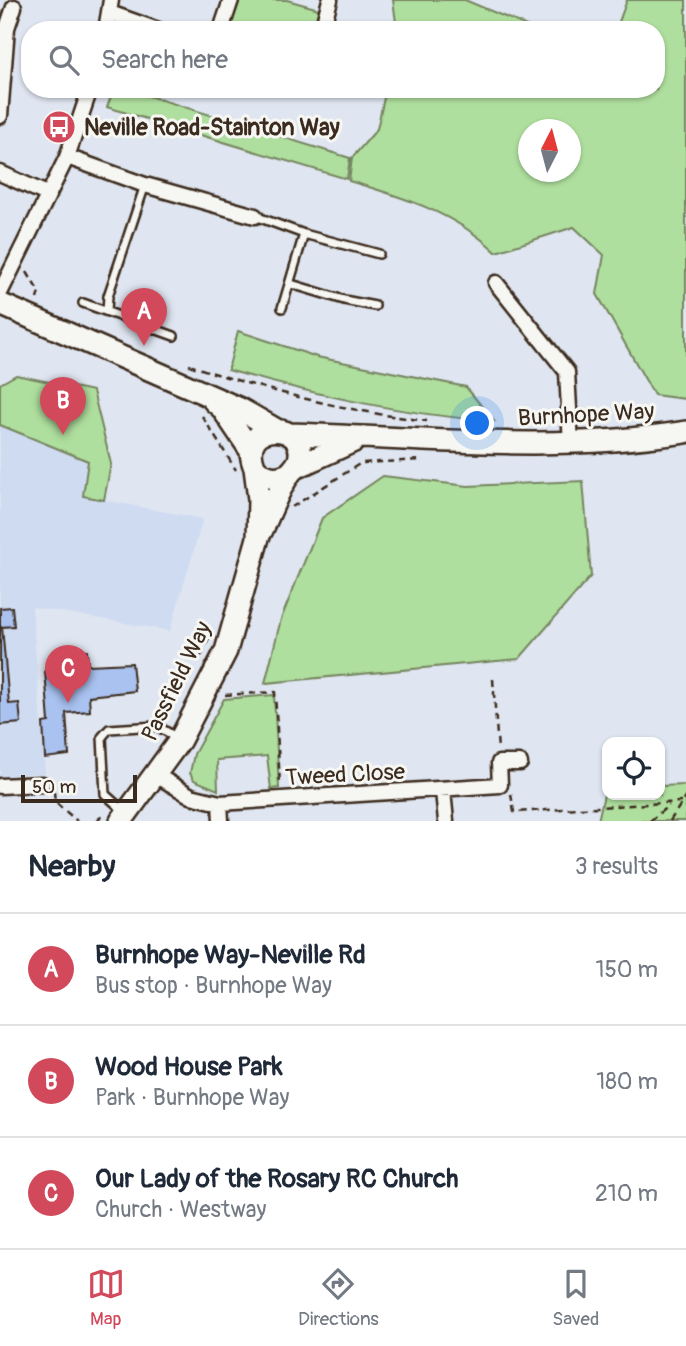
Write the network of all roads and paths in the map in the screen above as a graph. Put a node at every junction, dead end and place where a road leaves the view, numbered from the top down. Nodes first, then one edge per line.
1 (231, 0) edge
2 (330, 0) edge
3 (110, 6) edge
4 (14, 7) dead end
5 (140, 21) edge
6 (224, 21) edge
7 (324, 21) edge
8 (87, 98) edge
9 (0, 116) edge
10 (67, 157) junction
11 (0, 173) edge
12 (145, 185) junction
13 (49, 195) junction
14 (255, 216) joint
15 (304, 234) junction
16 (379, 254) dead end
17 (496, 283) dead end
18 (291, 284) junction
19 (1, 294) edge
20 (83, 303) dead end
21 (48, 305) dead end
22 (375, 306) dead end
23 (282, 308) dead end
24 (107, 311) junction
25 (174, 336) dead end
26 (177, 361) dead end
27 (200, 401) junction
28 (437, 422) dead end
29 (282, 431) junction
30 (686, 432) edge
31 (362, 437) junction
32 (571, 445) junction
33 (436, 460) dead end
34 (248, 464) junction
35 (293, 470) junction
36 (288, 510) dead end
37 (258, 538) junction
38 (213, 628) dead end
39 (198, 664) dead end
40 (493, 680) dead end
41 (221, 695) dead end
42 (180, 740) junction
43 (520, 763) dead end
44 (499, 764) junction
45 (156, 775) junction
46 (500, 785) junction
47 (0, 786) edge
48 (48, 786) joint
49 (280, 791) dead end
50 (443, 791) junction
51 (686, 796) edge
52 (681, 802) junction
53 (220, 803) junction
54 (671, 803) junction
55 (124, 817) edge
56 (77, 821) edge
57 (220, 821) edge
58 (446, 821) edge
59 (650, 821) edge
60 (670, 821) edge

1 - 6 street
2 - 7 street
3 - 5 street
4 - 9 street
8 - 10 street
10 - 12 street
10 - 13 street
11 - 13 street
12 - 14 street
12 - 24 lane
13 - 19 street
14 - 15 lane
15 - 16 lane
15 - 18 lane
17 - 32 street
18 - 22 lane
18 - 23 lane
19 - 21 path
19 - 27 main road, Burnhope Way
20 - 24 lane
24 - 25 lane
26 - 28 path
27 - 29 main road, Burnhope Way
27 - 34 path
27 - 34 main road, Burnhope Way
29 - 31 main road, Burnhope Way
29 - 34 main road
29 - 35 main road
30 - 32 main road, Burnhope Way
31 - 32 main road, Burnhope Way
31 - 35 main road, Burnhope Way
33 - 36 path
34 - 35 main road
34 - 37 main road, Passfield Way
35 - 37 main road
37 - 42 main road, Passfield Way
38 - 39 path
40 - 44 path
41 - 49 path
42 - 45 main road, Passfield Way
42 - 55 lane
43 - 44 street
44 - 46 street
45 - 53 street, Tweed Close
45 - 55 main road, Passfield Way
46 - 50 street, Tweed Close
46 - 54 path
47 - 48 street
48 - 56 path
50 - 53 street, Tweed Close
50 - 58 street
51 - 52 path
52 - 54 path
52 - 60 path
53 - 57 street
54 - 59 path

